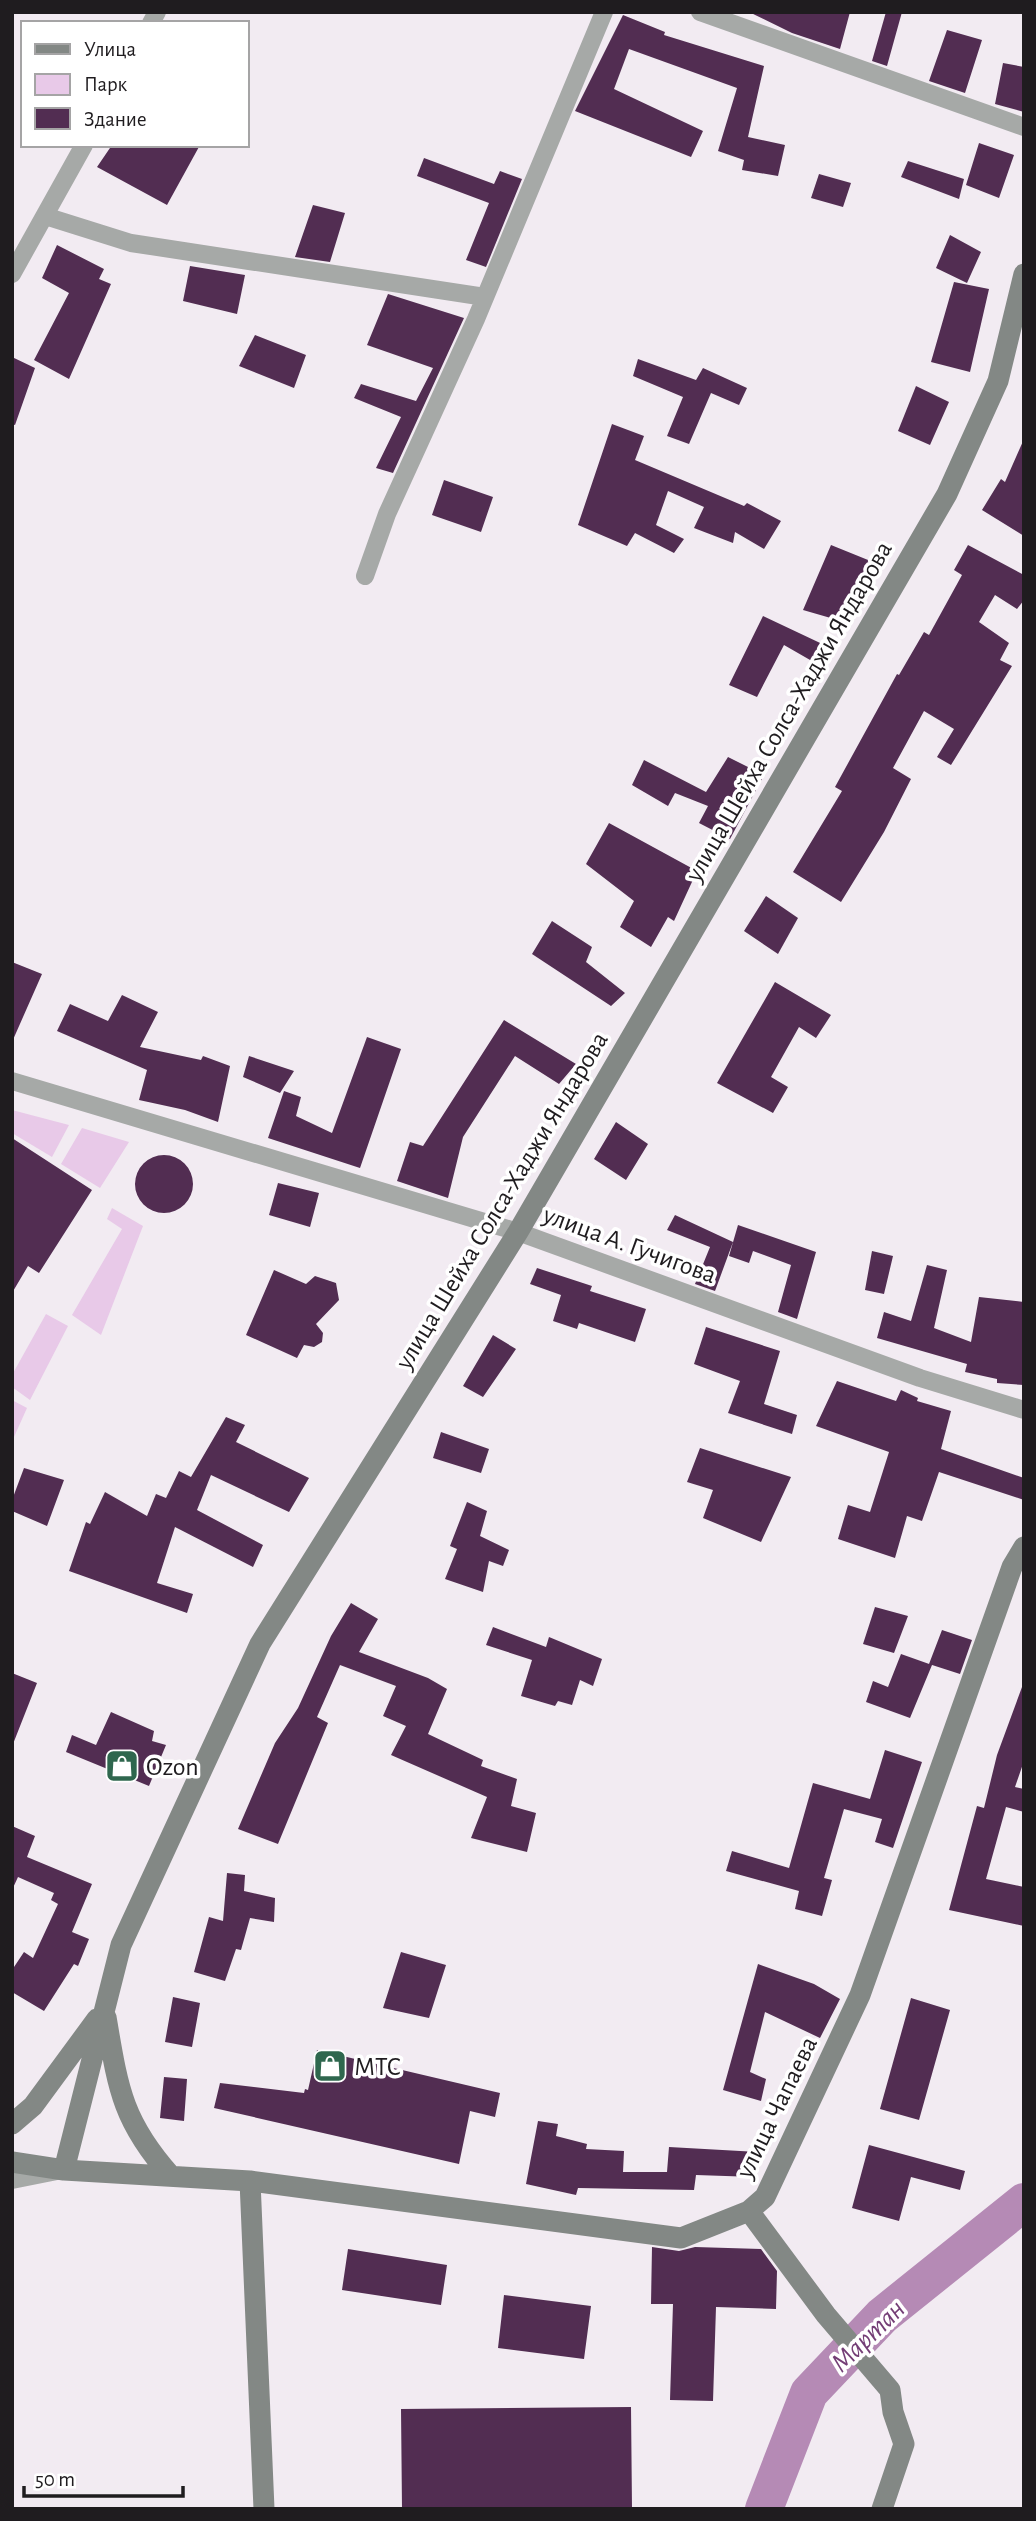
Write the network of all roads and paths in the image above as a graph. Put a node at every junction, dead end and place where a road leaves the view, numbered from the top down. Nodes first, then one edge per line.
1 (604, 12) edge
2 (699, 12) edge
3 (1024, 127) edge
4 (83, 147) edge
5 (45, 216) junction
6 (12, 274) edge
7 (1024, 274) edge
8 (485, 297) junction
9 (365, 576) dead end
10 (12, 1080) edge
11 (518, 1232) junction
12 (1024, 1410) edge
13 (1024, 1548) edge
14 (104, 2009) junction
15 (12, 2124) edge
16 (12, 2162) edge
17 (64, 2170) junction
18 (171, 2176) junction
19 (12, 2180) edge
20 (250, 2181) junction
21 (749, 2211) junction
22 (264, 2509) edge
23 (882, 2509) edge

1 - 8 street
2 - 3 street
4 - 5 street
5 - 6 street
5 - 8 street
7 - 11 main road, улица Шейха Солса-Хаджи Яндарова
8 - 9 street
10 - 11 street, улица А. Гучигова
11 - 12 street, улица А. Гучигова
11 - 14 main road, улица Шейха Солса-Хаджи Яндарова
13 - 21 main road, улица Чапаева
14 - 15 main road
14 - 17 main road, улица Шейха Солса-Хаджи Яндарова
14 - 18 main road
16 - 17 main road, улица Чапаева
17 - 18 main road, улица Чапаева
17 - 19 street
18 - 20 main road, улица Чапаева
20 - 21 main road, улица Чапаева
20 - 22 main road
21 - 23 main road

